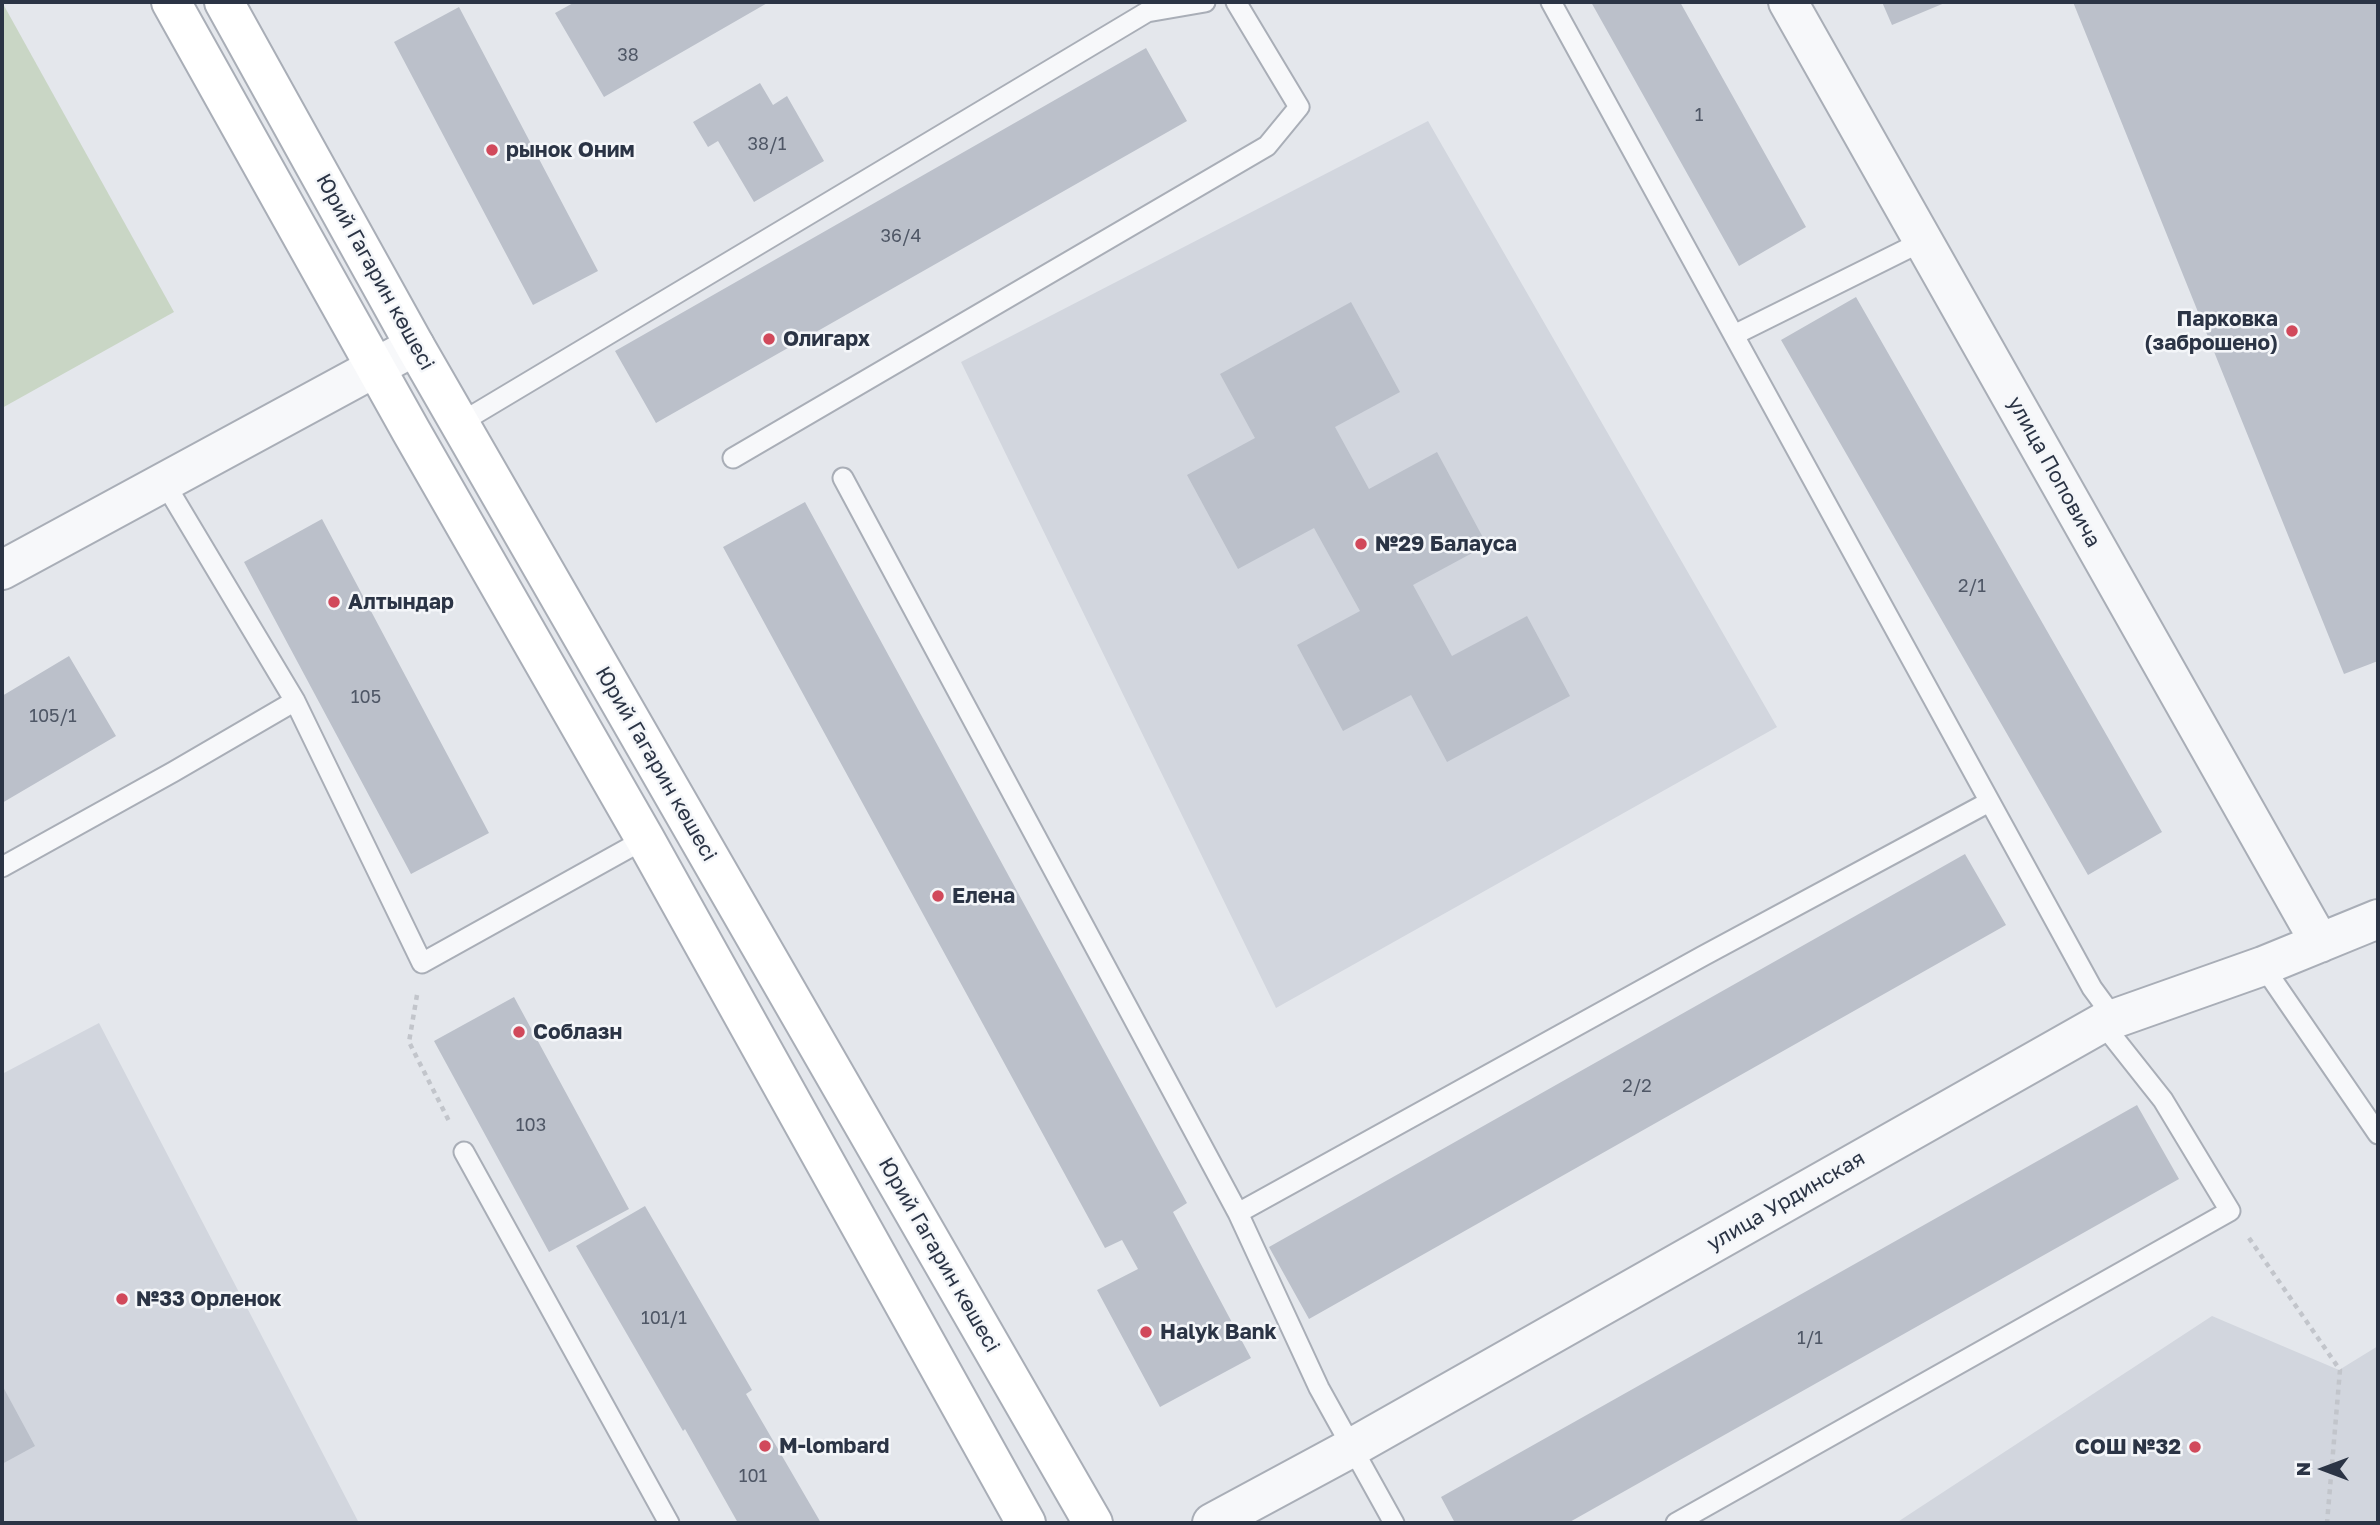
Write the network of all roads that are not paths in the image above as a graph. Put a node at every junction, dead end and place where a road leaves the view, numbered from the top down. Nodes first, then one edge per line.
1 (1205, 2) edge
2 (1236, 2) edge
3 (1551, 2) edge
4 (1787, 2) edge
5 (232, 4) edge
6 (180, 17) edge
7 (1923, 241) junction
8 (1734, 335) junction
9 (415, 346) junction
10 (375, 368) junction
11 (460, 423) junction
12 (733, 458) dead end
13 (843, 478) dead end
14 (164, 482) junction
15 (2, 570) edge
16 (295, 701) junction
17 (1989, 802) junction
18 (645, 839) junction
19 (2, 867) edge
20 (2378, 919) edge
21 (2320, 943) junction
22 (2263, 966) junction
23 (2108, 1020) junction
24 (2378, 1134) edge
25 (464, 1152) road end
26 (1238, 1213) junction
27 (1351, 1448) junction
28 (669, 1523) edge
29 (1026, 1523) edge
30 (1093, 1523) edge
31 (1212, 1523) edge
32 (1394, 1523) edge
33 (1676, 1523) edge

1 - 11 lane
2 - 12 lane
3 - 8 lane
4 - 7 street, улица Поповича
5 - 6 lane
5 - 9 main road, Юрий Гагарин көшесі
6 - 10 main road
7 - 8 lane
7 - 21 street, улица Поповича
8 - 17 lane
9 - 10 street
9 - 11 main road, Юрий Гагарин көшесі
10 - 14 street
10 - 18 main road
11 - 30 main road, Юрий Гагарин көшесі
13 - 26 lane
14 - 15 street
14 - 16 lane
16 - 18 lane
16 - 19 lane
17 - 23 lane
17 - 26 lane
18 - 29 main road
20 - 21 street, улица Урдинская
21 - 22 street, улица Урдинская
22 - 23 street, улица Урдинская
22 - 24 lane
23 - 27 street, улица Урдинская
23 - 33 lane
25 - 28 lane
26 - 27 lane
27 - 31 street, улица Урдинская
27 - 32 lane

